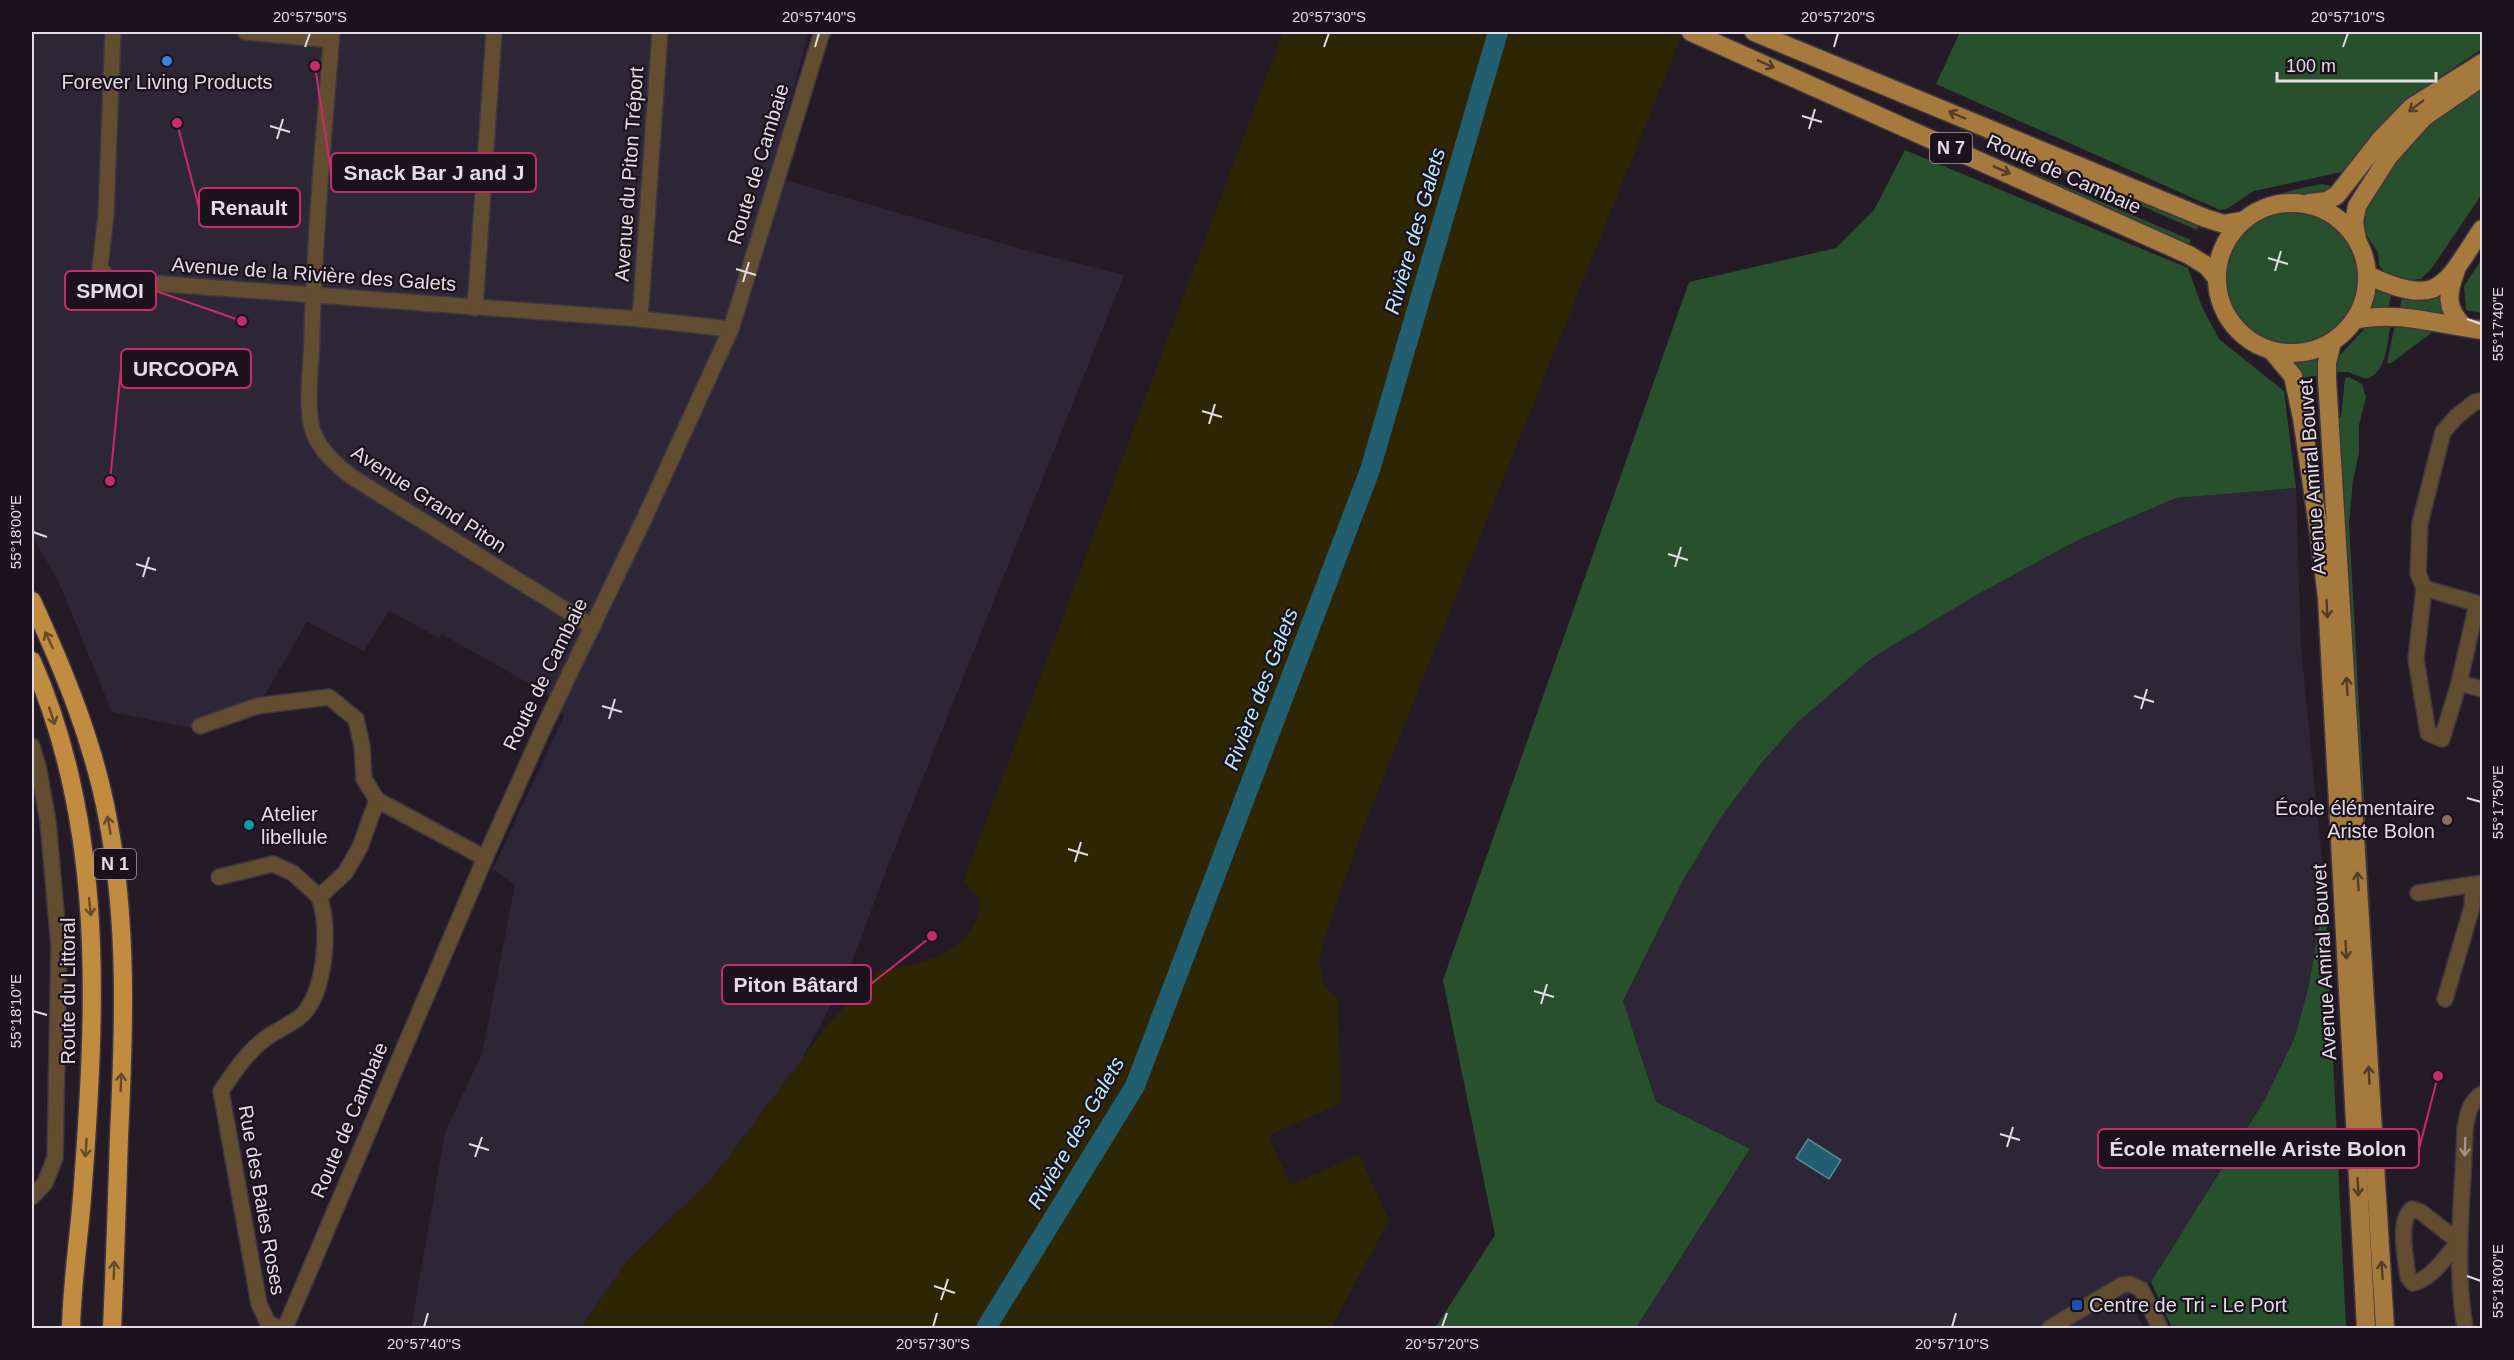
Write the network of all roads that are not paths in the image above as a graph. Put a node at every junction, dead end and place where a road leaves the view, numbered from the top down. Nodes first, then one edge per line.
1 (113, 32) edge
2 (245, 32) edge
3 (494, 32) edge
4 (660, 32) edge
5 (822, 32) edge
6 (1691, 32) edge
7 (1754, 32) edge
8 (332, 36) edge
9 (2482, 63) edge
10 (2482, 77) edge
11 (2304, 203) junction
12 (2242, 221) junction
13 (2482, 229) edge
14 (2357, 240) junction
15 (2457, 265) junction
16 (2367, 275) junction
17 (2216, 277) junction
18 (313, 294) junction
19 (475, 308) junction
20 (640, 319) junction
21 (2354, 320) junction
22 (2474, 328) edge
23 (731, 329) junction
24 (2332, 342) junction
25 (2272, 351) junction
26 (2482, 401) edge
27 (2424, 588) junction
28 (32, 601) edge
29 (2480, 604) edge
30 (593, 627) junction
31 (32, 661) edge
32 (2459, 683) junction
33 (2482, 689) edge
34 (200, 726) dead end
35 (32, 746) edge
36 (377, 800) junction
37 (32, 815) edge
38 (48, 821) junction
39 (485, 858) junction
40 (219, 877) dead end
41 (2478, 884) edge
42 (2418, 893) dead end
43 (319, 897) junction
44 (2472, 906) junction
45 (2482, 925) edge
46 (2445, 999) dead end
47 (2482, 1094) edge
48 (32, 1197) edge
49 (2459, 1242) junction
50 (71, 1329) edge
51 (112, 1329) edge
52 (279, 1329) edge
53 (285, 1329) edge
54 (2050, 1329) edge
55 (2160, 1329) edge
56 (2366, 1329) edge
57 (2385, 1329) edge
58 (2465, 1329) edge

1 - 18 street, Avenue de la Rivière des Galets
2 - 8 street, Avenue Grand Piton
3 - 19 street
4 - 20 street, Avenue du Piton Tréport
5 - 23 street, Route de Cambaie
6 -> 17 main road, Route de Cambaie / N 7
12 -> 7 main road, Route de Cambaie / N 7
8 - 18 street, Avenue Grand Piton
9 -> 11 main road
10 - 14 main road
11 - 12 main road
11 - 14 main road
12 - 17 main road
13 - 15 main road
14 - 16 main road
15 - 16 main road
15 - 22 main road
16 - 21 main road
17 - 25 main road
18 - 19 street, Avenue de la Rivière des Galets
18 - 30 street, Avenue Grand Piton
19 - 20 street, Avenue de la Rivière des Galets
20 - 23 street, Avenue de la Rivière des Galets
21 - 22 main road
21 - 24 main road
23 - 30 street, Route de Cambaie
24 - 25 main road
57 -> 24 main road, Avenue Amiral Bouvet
25 -> 56 main road, Avenue Amiral Bouvet
26 - 27 street
27 - 29 street
27 - 32 street
51 -> 28 highway, N 1
29 - 32 street
30 - 39 street, Route de Cambaie
31 -> 50 highway, Route du Littoral / N 1
32 - 33 street
34 - 36 street
35 - 38 street
36 - 39 street
36 - 43 street
37 - 38 street
38 - 48 street
39 - 53 street, Route de Cambaie
40 - 43 street
41 - 42 street
41 - 44 street
43 - 52 street, Rue des Baies Roses
44 - 45 street
44 - 46 street
47 -> 49 street
49 - 49 street
49 - 58 street
54 - 55 street

